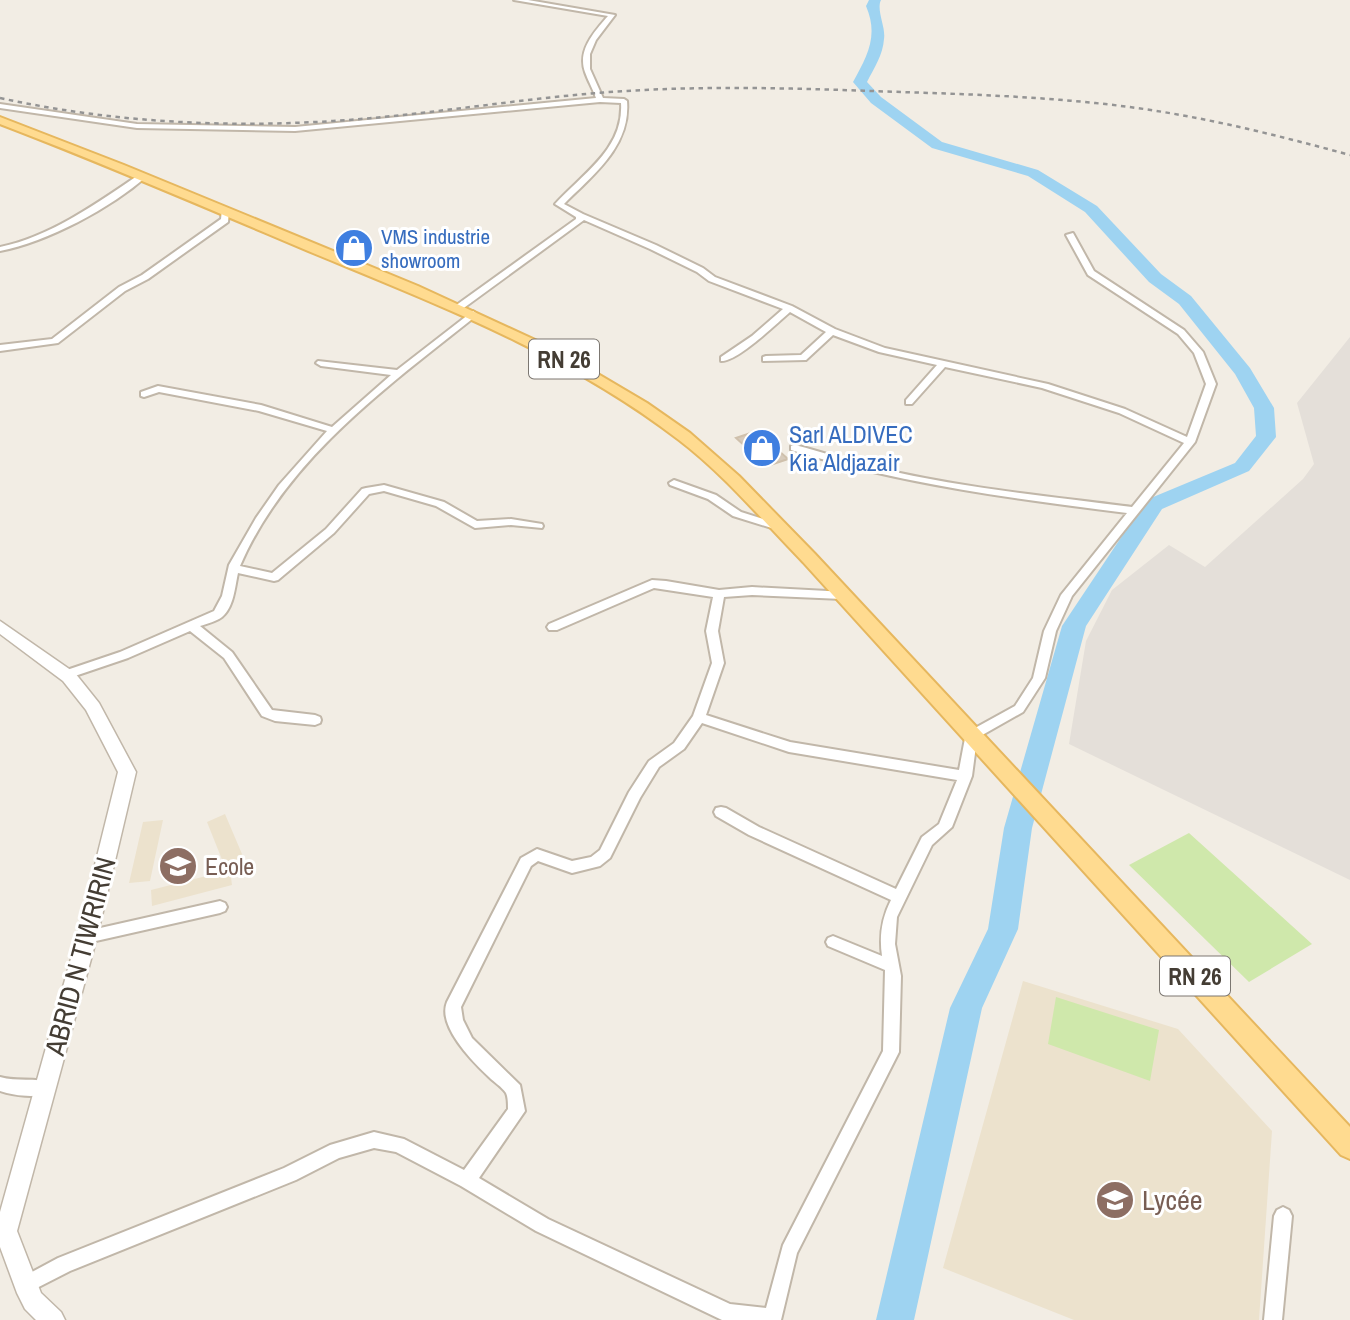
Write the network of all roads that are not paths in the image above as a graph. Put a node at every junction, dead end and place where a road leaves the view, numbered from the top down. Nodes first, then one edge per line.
1 (517, 0) edge
2 (600, 100) junction
3 (0, 106) edge
4 (0, 120) edge
5 (143, 176) junction
6 (225, 211) junction
7 (580, 216) junction
8 (1070, 235) dead end
9 (0, 249) edge
10 (789, 308) junction
11 (465, 311) junction
12 (832, 331) junction
13 (0, 348) edge
14 (724, 359) dead end
15 (766, 359) dead end
16 (321, 363) dead end
17 (942, 365) junction
18 (398, 373) junction
19 (145, 394) dead end
20 (909, 401) dead end
21 (333, 430) junction
22 (1190, 442) junction
23 (795, 448) dead end
24 (674, 483) dead end
25 (1133, 510) junction
26 (538, 526) dead end
27 (778, 527) junction
28 (234, 568) junction
29 (719, 594) junction
30 (842, 595) junction
31 (0, 626) edge
32 (192, 626) junction
33 (553, 627) dead end
34 (65, 675) junction
35 (699, 717) junction
36 (315, 720) dead end
37 (971, 736) junction
38 (965, 776) junction
39 (721, 811) dead end
40 (899, 897) junction
41 (220, 907) dead end
42 (87, 937) junction
43 (833, 942) dead end
44 (890, 966) junction
45 (0, 1084) edge
46 (45, 1088) junction
47 (1350, 1146) edge
48 (467, 1180) junction
49 (1283, 1216) dead end
50 (24, 1285) junction
51 (772, 1319) edge
52 (53, 1320) edge
53 (1273, 1320) edge

1 - 2 street
2 - 3 street
2 - 7 street
4 - 5 main road, RN 26
5 - 6 main road, RN 26
5 - 9 street
6 - 11 main road, RN 26
6 - 13 street
7 - 10 street
7 - 11 street
8 - 22 street
10 - 12 street
10 - 14 street
11 - 18 street
11 - 27 main road, RN 26
12 - 15 street
12 - 17 street
16 - 18 street
17 - 20 street
17 - 22 street
18 - 21 street
19 - 21 street
21 - 28 street
22 - 25 street
23 - 25 street
24 - 27 street
25 - 37 street
26 - 28 street
27 - 30 main road, RN 26
28 - 32 street
29 - 30 street
29 - 33 street
29 - 35 street
30 - 37 main road, RN 26
31 - 34 street, ABRID N TIWRIRIN
32 - 34 street
32 - 36 street
34 - 42 street, ABRID N TIWRIRIN
35 - 38 street
35 - 48 street
37 - 38 street
37 - 47 main road, RN 26
38 - 40 street
39 - 40 street
40 - 44 street
41 - 42 street
42 - 46 street, ABRID N TIWRIRIN
43 - 44 street
44 - 51 street
45 - 46 street
46 - 50 street, ABRID N TIWRIRIN
48 - 50 street
48 - 51 street
49 - 53 street
50 - 52 street, ABRID N TIWRIRIN

